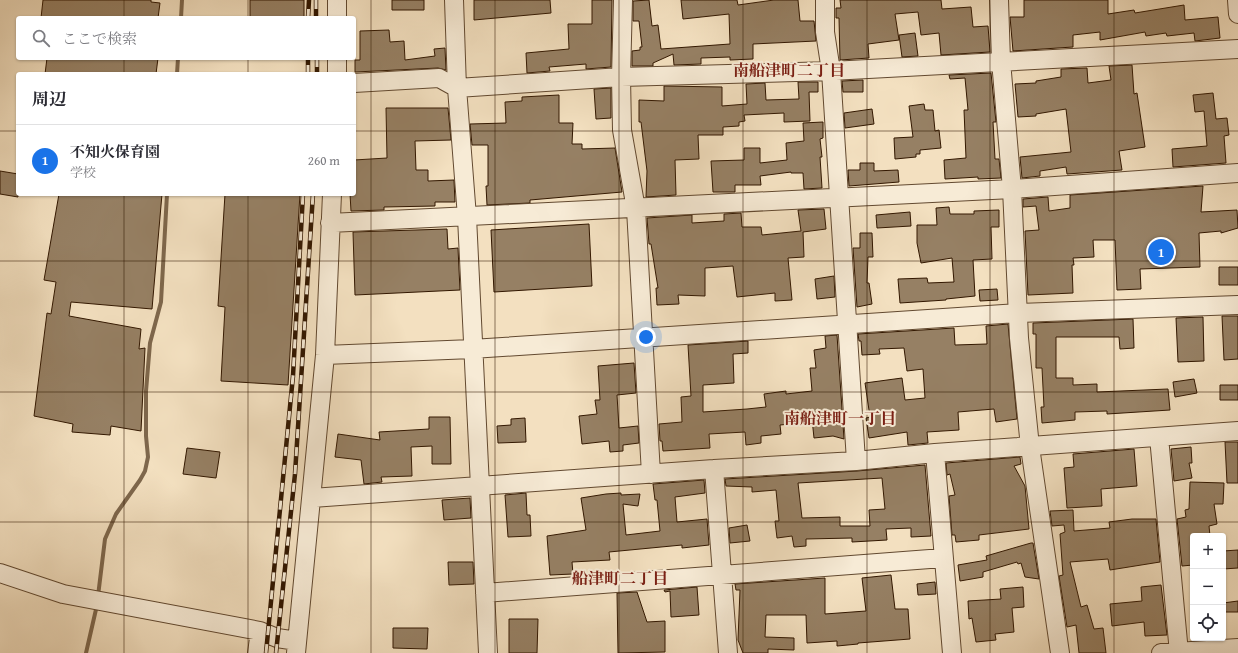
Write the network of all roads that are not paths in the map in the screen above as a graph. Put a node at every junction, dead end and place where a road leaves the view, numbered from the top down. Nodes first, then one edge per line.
1 (337, 0) edge
2 (454, 0) edge
3 (623, 0) edge
4 (825, 0) edge
5 (999, 0) edge
6 (1237, 0) edge
7 (1238, 14) edge
8 (337, 16) edge
9 (1238, 50) edge
10 (337, 60) edge
11 (1001, 61) junction
12 (831, 71) junction
13 (337, 72) edge
14 (621, 77) junction
15 (356, 83) edge
16 (457, 88) junction
17 (1238, 173) edge
18 (1012, 189) junction
19 (332, 196) edge
20 (838, 197) junction
21 (636, 208) junction
22 (467, 217) junction
23 (330, 223) junction
24 (1238, 305) edge
25 (1019, 313) junction
26 (847, 325) junction
27 (642, 337) junction
28 (472, 349) junction
29 (325, 355) junction
30 (1238, 431) edge
31 (1159, 437) junction
32 (1030, 447) junction
33 (935, 453) junction
34 (856, 461) junction
35 (714, 469) junction
36 (651, 474) junction
37 (480, 486) junction
38 (312, 498) junction
39 (943, 558) junction
40 (0, 574) edge
41 (721, 575) junction
42 (485, 593) junction
43 (260, 632) junction
44 (297, 647) edge
45 (1238, 648) edge
46 (1179, 652) edge
47 (257, 653) edge
48 (488, 653) edge
49 (728, 653) edge
50 (952, 653) edge
51 (1060, 653) edge
52 (1161, 653) edge

1 - 8 street
2 - 16 street
3 - 14 street
4 - 12 street
5 - 11 street
6 - 7 street
9 - 11 street
10 - 13 street
11 - 12 street
11 - 18 street
12 - 14 street
12 - 20 street
14 - 16 street
14 - 21 street
15 - 16 street
16 - 22 street
17 - 18 street
18 - 20 street
18 - 25 street
19 - 23 street
20 - 21 street
20 - 26 street
21 - 22 street
21 - 27 street
22 - 23 street
22 - 28 street
23 - 29 street
24 - 25 street
25 - 26 street
25 - 32 street
26 - 27 street
26 - 34 street
27 - 28 street
27 - 36 street
28 - 29 street
28 - 37 street
29 - 38 street
30 - 31 street
31 - 32 street
31 - 46 street
32 - 33 street
32 - 51 street
33 - 34 street
33 - 39 street
34 - 35 street
35 - 36 street
35 - 41 street
36 - 37 street
37 - 38 street
37 - 42 street
38 - 44 street
39 - 41 street
39 - 50 street
40 - 43 street
41 - 42 street
41 - 49 street
42 - 48 street
43 - 44 street
43 - 47 street
45 - 46 street
46 - 52 street

